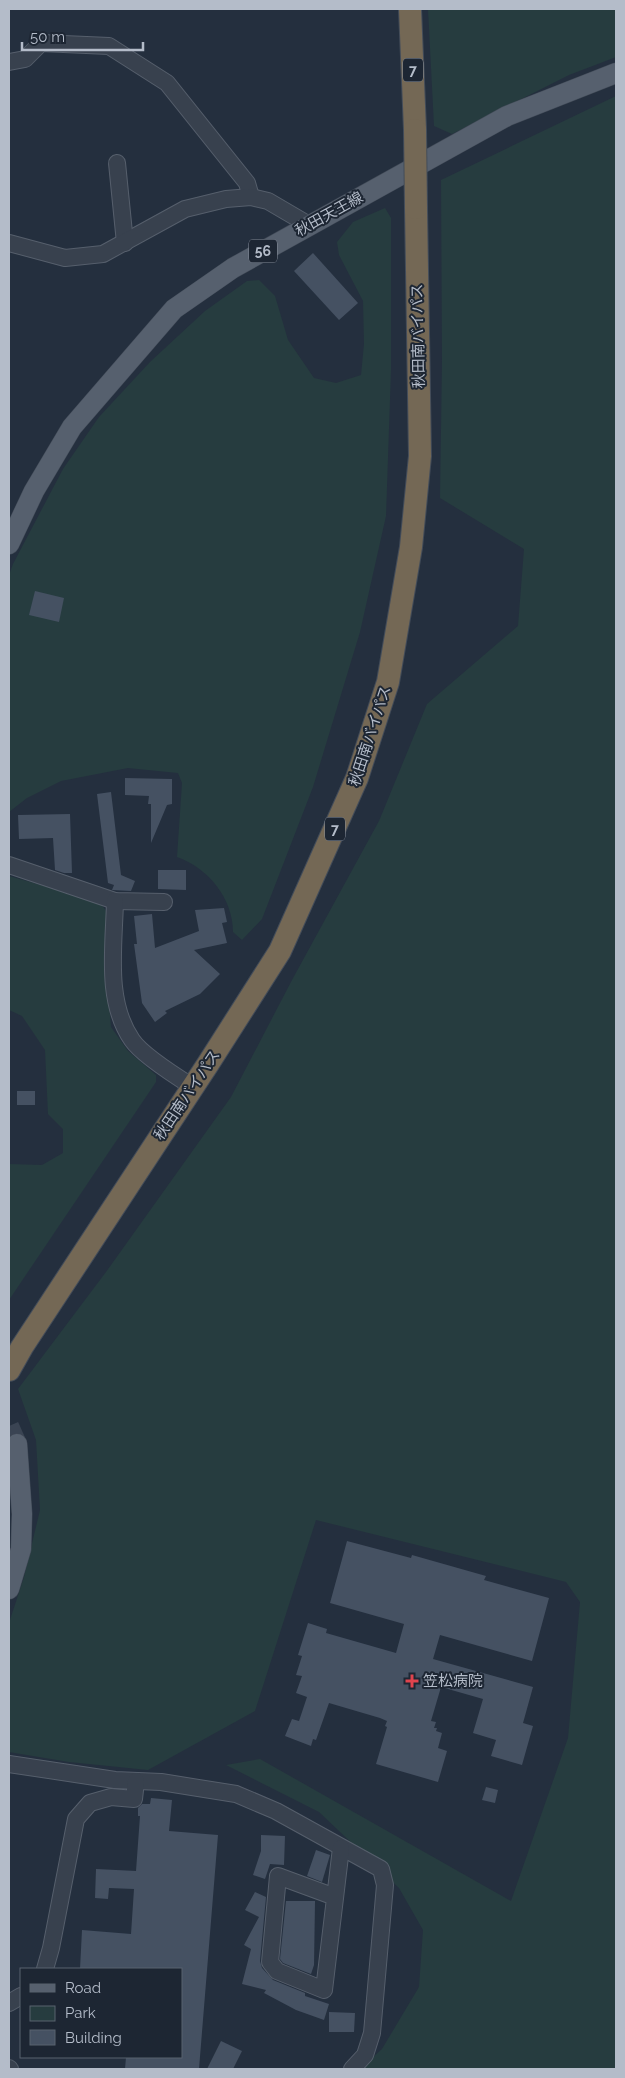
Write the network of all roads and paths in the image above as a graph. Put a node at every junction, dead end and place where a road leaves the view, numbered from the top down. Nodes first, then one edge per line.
1 (410, 9) edge
2 (9, 62) edge
3 (616, 73) edge
4 (117, 162) dead end
5 (251, 197) junction
6 (309, 225) junction
7 (125, 243) junction
8 (9, 244) edge
9 (9, 544) edge
10 (9, 865) edge
11 (115, 901) junction
12 (164, 902) dead end
13 (193, 1087) junction
14 (15, 1355) edge
15 (9, 1370) edge
16 (17, 1444) tunnel mouth
17 (9, 1589) edge
18 (9, 1764) edge
19 (136, 1781) junction
20 (341, 1848) junction
21 (335, 1897) junction
22 (45, 1968) edge
23 (20, 1997) edge
24 (9, 2003) edge
25 (352, 2069) edge

1 - 13 highway, 秋田南バイパス / 7, bridge
2 - 5 street
3 - 6 main road, 秋田天王線 / 56
4 - 7 street
5 - 6 street
5 - 7 street
6 - 9 main road, 秋田天王線 / 56
7 - 8 street
10 - 11 street
11 - 12 street
11 - 13 street
13 - 14 highway, 秋田南バイパス / 7
14 - 15 highway, 秋田南バイパス / 7
16 - 17 main road
18 - 19 street
19 - 20 street
19 - 22 street
20 - 21 street
20 - 25 street
21 - 21 street
23 - 24 street

